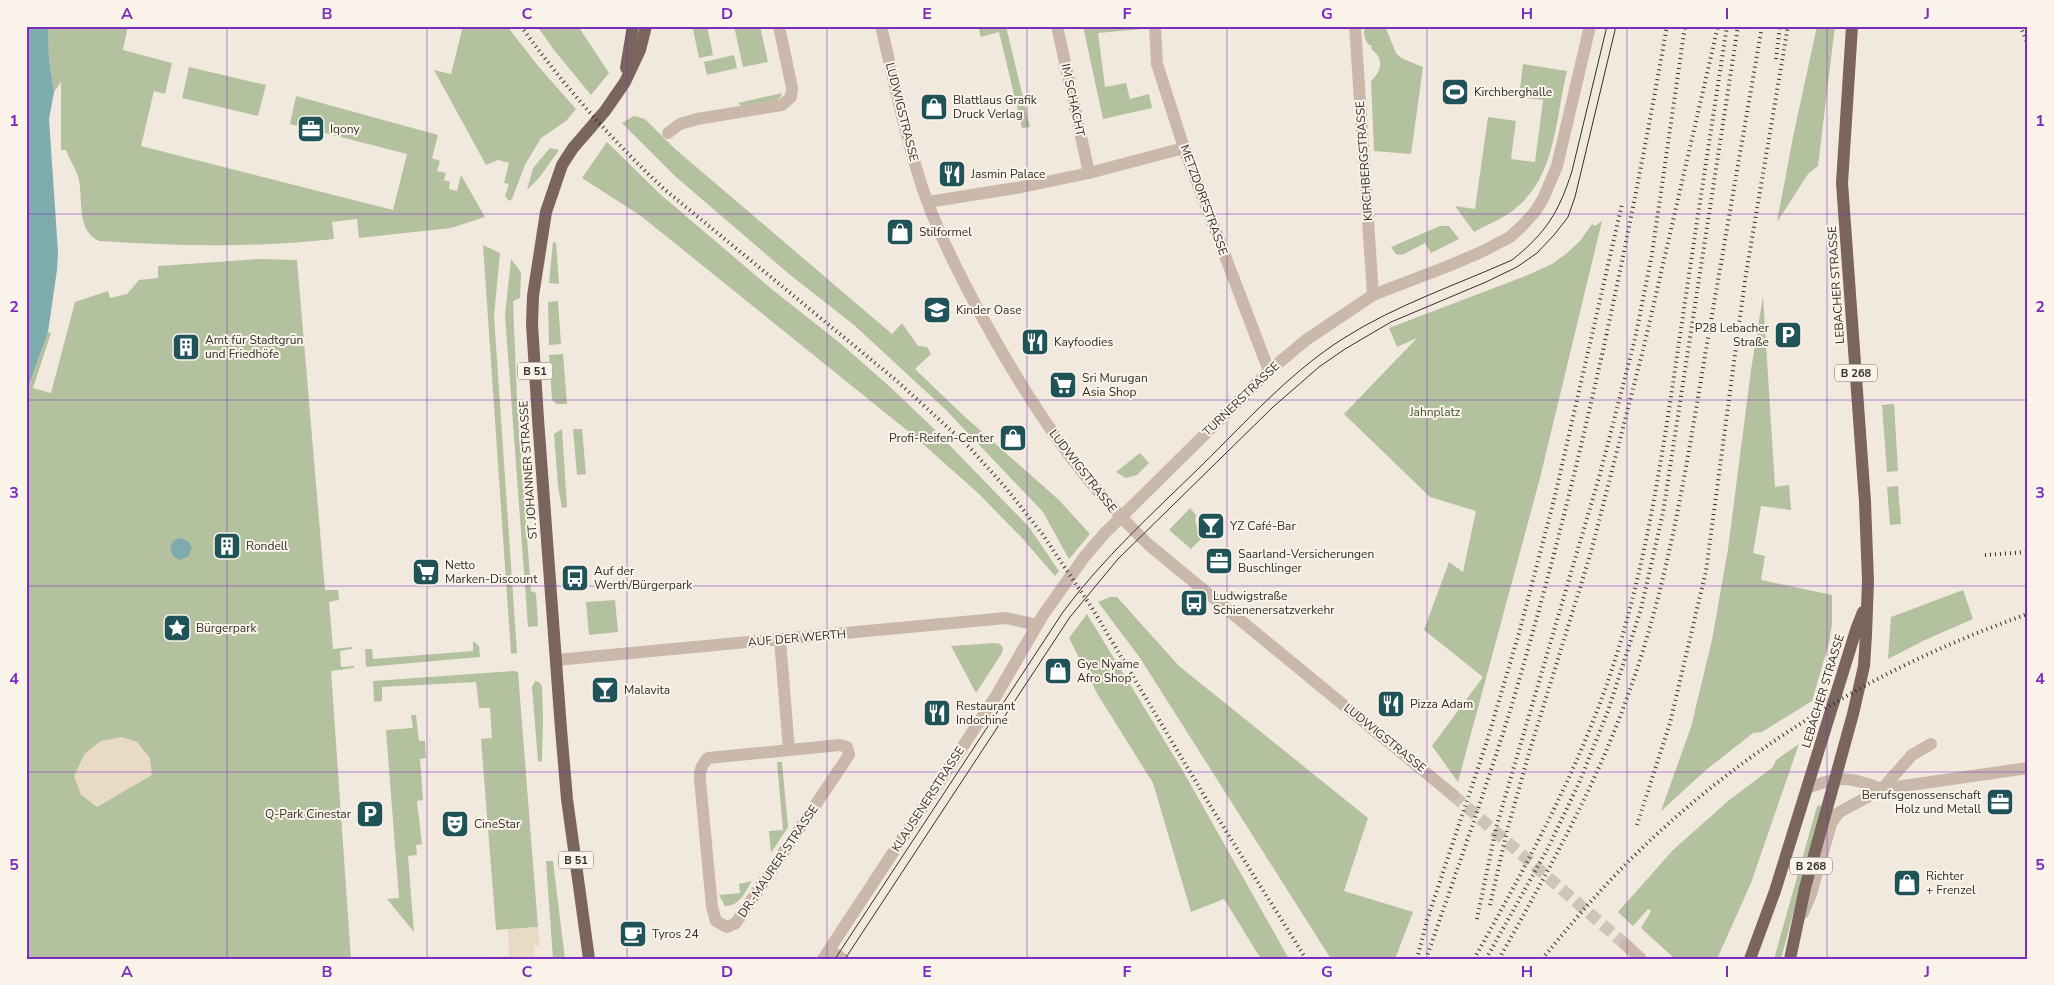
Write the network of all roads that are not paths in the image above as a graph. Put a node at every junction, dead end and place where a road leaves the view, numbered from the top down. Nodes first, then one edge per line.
1 (633, 26) edge
2 (646, 26) edge
3 (779, 26) edge
4 (881, 26) edge
5 (1057, 26) edge
6 (1155, 26) edge
7 (1355, 26) edge
8 (1590, 26) edge
9 (1852, 26) edge
10 (620, 90) junction
11 (668, 134) dead end
12 (1184, 148) junction
13 (1089, 173) junction
14 (928, 202) junction
15 (1373, 295) junction
16 (1268, 371) junction
17 (1120, 518) junction
18 (1867, 602) junction
19 (1037, 625) junction
20 (780, 640) junction
21 (556, 660) junction
22 (1931, 744) dead end
23 (789, 750) junction
24 (2028, 768) edge
25 (1834, 779) junction
26 (1807, 788) junction
27 (1882, 789) junction
28 (1453, 795) tunnel mouth
29 (1795, 932) junction
30 (1626, 945) tunnel mouth
31 (826, 954) edge
32 (1750, 957) edge
33 (589, 959) edge
34 (843, 959) edge
35 (1641, 959) edge
36 (1790, 959) edge

1 - 10 main road, ST. JOHANNER STRASSE / B 51
2 - 10 main road, ST. JOHANNER STRASSE / B 51
3 - 11 street
4 - 14 street, LUDWIGSTRASSE
5 - 13 street, IM SCHACHT
6 - 12 street, METZDORFSTRASSE
7 - 15 street, KIRCHBERGSTRASSE
8 - 15 street, TURNERSTRASSE
9 - 18 main road, LEBACHER STRASSE / B 268
10 - 21 main road, ST. JOHANNER STRASSE / B 51
12 - 13 street
12 - 16 street, METZDORFSTRASSE
13 - 14 street
14 - 17 street, LUDWIGSTRASSE
15 - 16 street, TURNERSTRASSE
16 - 17 street, TURNERSTRASSE
17 - 19 street, KLAUSENERSTRASSE
17 - 28 street, LUDWIGSTRASSE
18 - 25 main road, LEBACHER STRASSE / B 268
18 - 26 main road, LEBACHER STRASSE / B 268
19 - 20 street, AUF DER WERTH
19 - 31 street, KLAUSENERSTRASSE
20 - 21 street, AUF DER WERTH
20 - 23 street
21 - 33 main road, ST. JOHANNER STRASSE / B 51
22 - 27 street
23 - 23 street, DR.-MAURER-STRASSE
24 - 27 street, LEBACHER STRASSE
25 - 26 street, LEBACHER STRASSE
25 - 27 street, LEBACHER STRASSE
25 - 29 main road, LEBACHER STRASSE / B 268
26 - 32 main road, LEBACHER STRASSE / B 268
27 - 29 street, LEBACHER STRASSE
29 - 36 main road, LEBACHER STRASSE / B 268
30 - 35 street
31 - 34 street

